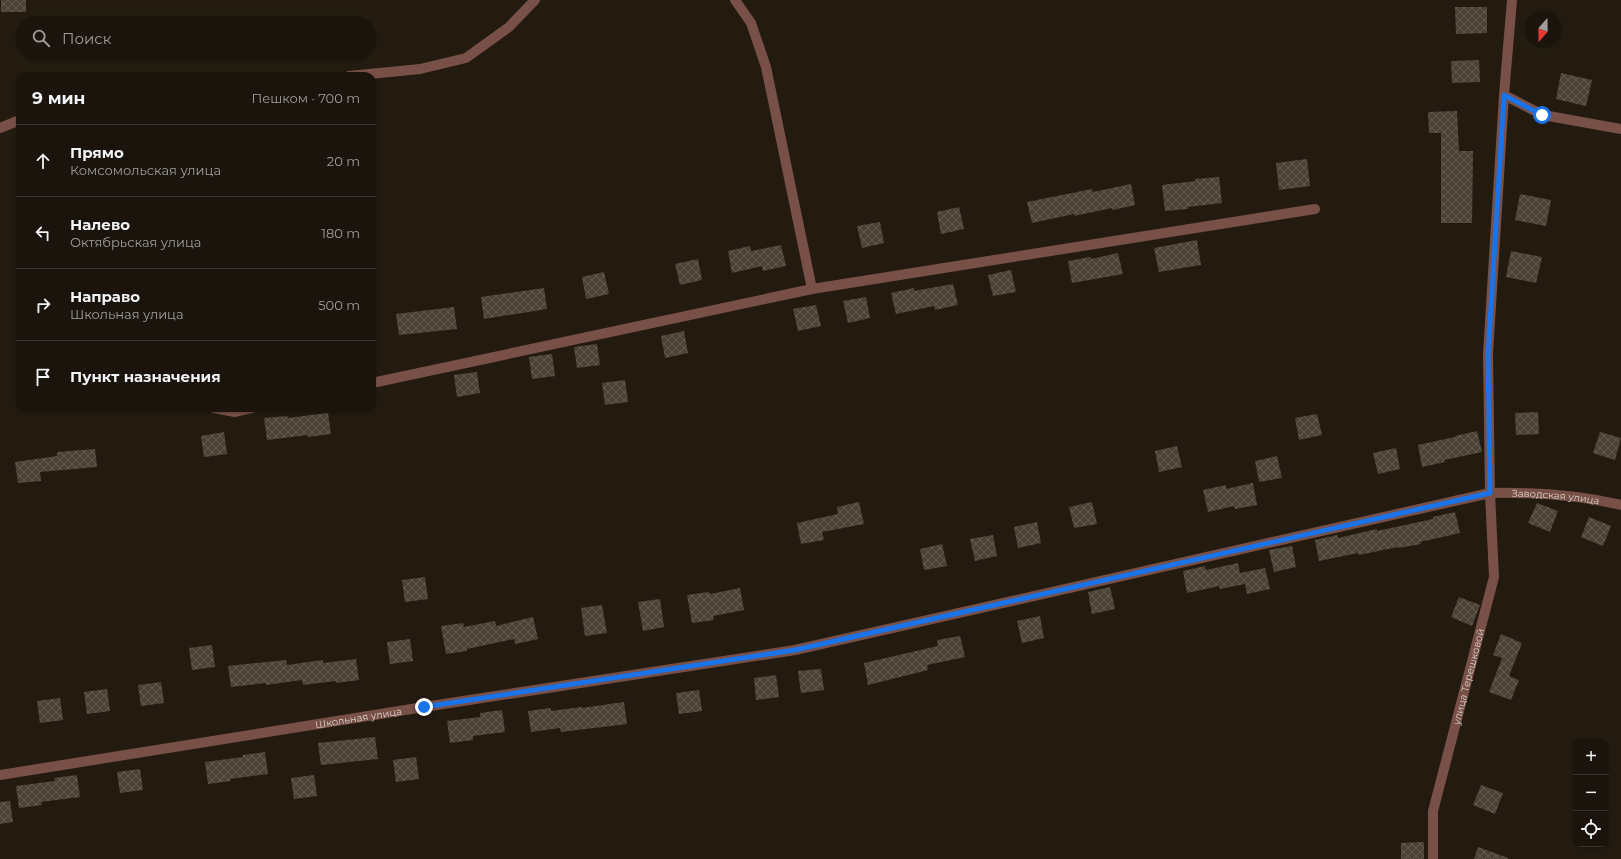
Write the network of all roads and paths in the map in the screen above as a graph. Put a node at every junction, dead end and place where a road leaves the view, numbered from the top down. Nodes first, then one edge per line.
1 (535, 0) edge
2 (735, 0) edge
3 (1512, 0) edge
4 (376, 74) edge
5 (1504, 95) junction
6 (16, 122) edge
7 (0, 128) edge
8 (1621, 129) edge
9 (1315, 209) dead end
10 (812, 289) junction
11 (376, 382) edge
12 (1490, 493) junction
13 (1621, 505) edge
14 (0, 775) edge
15 (1433, 859) edge

1 - 4 street
2 - 10 street
3 - 5 street, улица Терешковой
5 - 8 street
5 - 12 street, улица Терешковой
6 - 7 street
9 - 10 street
10 - 11 street
12 - 13 street, Заводская улица
12 - 14 street, Школьная улица
12 - 15 street, улица Терешковой

